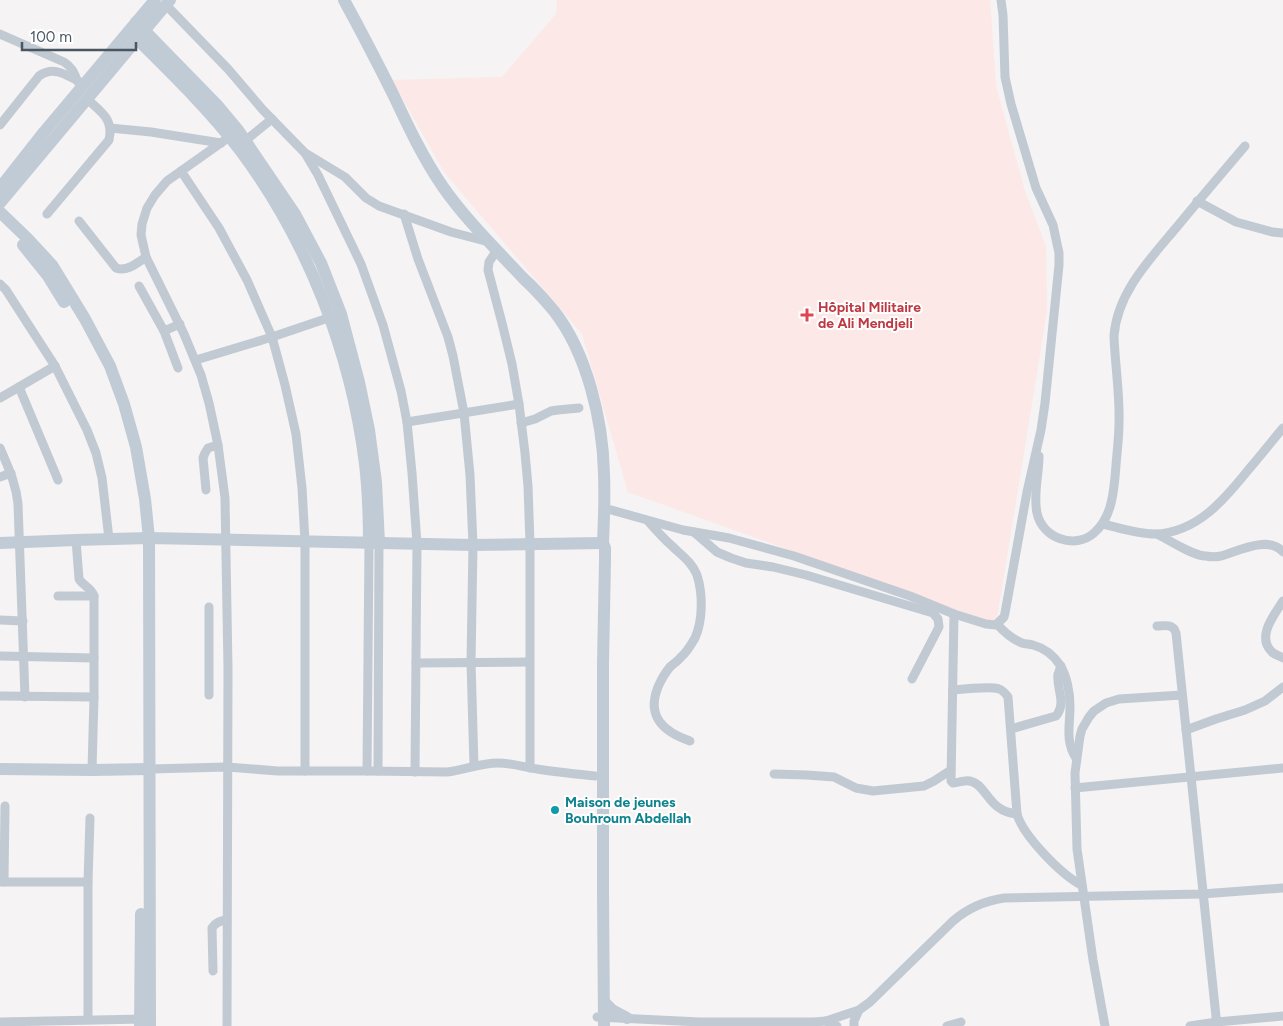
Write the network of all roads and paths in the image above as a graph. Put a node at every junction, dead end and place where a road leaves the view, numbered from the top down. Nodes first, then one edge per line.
1 (344, 0) edge
2 (1001, 0) edge
3 (163, 2) edge
4 (137, 30) junction
5 (0, 34) edge
6 (82, 90) junction
7 (272, 119) junction
8 (0, 125) edge
9 (110, 128) junction
10 (230, 136) junction
11 (246, 140) junction
12 (1245, 146) dead end
13 (305, 153) junction
14 (181, 171) junction
15 (0, 188) edge
16 (1198, 201) junction
17 (0, 203) edge
18 (0, 212) edge
19 (47, 214) dead end
20 (404, 214) junction
21 (79, 221) dead end
22 (0, 222) edge
23 (1283, 233) edge
24 (494, 246) junction
25 (146, 257) junction
26 (0, 284) edge
27 (139, 286) dead end
28 (335, 316) junction
29 (180, 324) junction
30 (164, 331) junction
31 (272, 337) junction
32 (196, 360) junction
33 (55, 366) junction
34 (178, 368) dead end
35 (19, 387) junction
36 (0, 398) edge
37 (519, 404) junction
38 (579, 408) dead end
39 (464, 413) junction
40 (407, 422) junction
41 (521, 423) junction
42 (1283, 428) edge
43 (1040, 430) junction
44 (218, 445) junction
45 (0, 448) edge
46 (11, 473) junction
47 (0, 477) edge
48 (58, 480) dead end
49 (206, 490) dead end
50 (604, 508) junction
51 (648, 520) junction
52 (1103, 524) junction
53 (694, 532) junction
54 (1157, 534) junction
55 (145, 539) junction
56 (226, 539) junction
57 (76, 540) junction
58 (110, 540) junction
59 (305, 541) junction
60 (603, 542) junction
61 (0, 543) edge
62 (19, 543) junction
63 (374, 543) junction
64 (417, 544) junction
65 (530, 544) junction
66 (473, 545) junction
67 (1283, 552) edge
68 (58, 596) dead end
69 (94, 596) junction
70 (1283, 601) edge
71 (209, 606) dead end
72 (954, 614) junction
73 (0, 620) edge
74 (23, 621) junction
75 (998, 624) junction
76 (1157, 626) dead end
77 (209, 648) junction
78 (227, 648) junction
79 (0, 656) edge
80 (24, 656) junction
81 (94, 658) junction
82 (1283, 658) edge
83 (471, 662) junction
84 (530, 662) junction
85 (416, 663) junction
86 (1061, 666) junction
87 (912, 679) dead end
88 (1283, 687) edge
89 (953, 690) junction
90 (209, 695) dead end
91 (1182, 695) junction
92 (0, 696) edge
93 (25, 697) junction
94 (94, 697) junction
95 (1011, 730) junction
96 (1186, 730) junction
97 (690, 741) dead end
98 (1076, 759) junction
99 (474, 766) junction
100 (227, 767) junction
101 (530, 768) junction
102 (1283, 768) edge
103 (0, 769) edge
104 (146, 769) junction
105 (92, 770) junction
106 (367, 770) junction
107 (952, 770) junction
108 (305, 771) junction
109 (378, 771) junction
110 (416, 772) junction
111 (774, 774) dead end
112 (595, 776) junction
113 (1192, 778) junction
114 (1075, 788) junction
115 (5, 806) dead end
116 (1017, 814) junction
117 (90, 818) dead end
118 (2, 882) edge
119 (88, 882) junction
120 (1081, 884) junction
121 (1283, 888) edge
122 (1202, 894) junction
123 (1083, 897) junction
124 (227, 920) junction
125 (213, 971) dead end
126 (604, 1002) junction
127 (859, 1010) junction
128 (1283, 1016) edge
129 (627, 1018) junction
130 (88, 1019) junction
131 (826, 1020) junction
132 (600, 1021) edge
133 (0, 1022) edge
134 (145, 1022) edge
135 (962, 1022) dead end
136 (653, 1023) edge
137 (18, 1024) edge
138 (700, 1024) edge
139 (1217, 1024) edge
140 (227, 1026) edge
141 (837, 1026) edge
142 (854, 1026) edge
143 (947, 1026) edge
144 (1105, 1026) edge
145 (1190, 1026) edge

1 - 24 main road
2 - 43 street
3 - 4 main road
3 - 7 street
4 - 6 main road
4 - 10 main road
5 - 6 street
6 - 8 street
6 - 9 street
6 - 15 main road
6 - 17 main road
7 - 11 street
7 - 13 street
9 - 10 street
9 - 19 street
10 - 11 main road
10 - 14 street
10 - 28 main road
11 - 28 main road
12 - 16 street
13 - 20 street
13 - 40 street
14 - 25 street
14 - 31 street
16 - 23 street
16 - 52 street
18 - 55 main road
20 - 24 street
20 - 39 street
21 - 25 street
22 - 55 main road
24 - 37 street
24 - 50 main road
25 - 29 street
26 - 33 street
27 - 30 street
28 - 31 street
28 - 63 main road
29 - 30 street
29 - 32 street
30 - 34 street
31 - 32 street
31 - 59 street
32 - 44 street
33 - 35 street
33 - 58 street
35 - 36 street
35 - 48 street
37 - 39 street
37 - 41 street
38 - 41 street
39 - 40 street
39 - 66 street
40 - 64 street
41 - 65 street
42 - 54 street
43 - 52 street
43 - 75 street
44 - 49 street
44 - 56 street
45 - 46 street
46 - 47 street
46 - 62 street
50 - 51 street
50 - 60 main road
51 - 53 street
51 - 97 street
52 - 54 street
53 - 72 street
53 - 87 street
54 - 67 street
55 - 56 main road
55 - 58 main road
55 - 104 main road
56 - 59 main road
56 - 78 street
57 - 58 main road
57 - 62 main road
57 - 69 street
59 - 63 main road
59 - 108 street
60 - 65 main road
60 - 112 main road
60 - 126 main road
61 - 62 main road
62 - 74 street
63 - 64 main road
63 - 106 street
63 - 109 street
64 - 66 main road
64 - 85 street
65 - 66 main road
65 - 84 street
66 - 83 street
68 - 69 street
69 - 81 street
70 - 82 street
71 - 77 street
72 - 75 street
72 - 89 street
73 - 74 street
74 - 80 street
75 - 86 street
76 - 91 street
77 - 78 street
77 - 90 street
78 - 100 street
79 - 80 street
80 - 81 street
80 - 93 street
81 - 94 street
83 - 84 street
83 - 85 street
83 - 99 street
84 - 101 street
85 - 110 street
86 - 95 street
86 - 98 street
88 - 96 street
89 - 95 street
89 - 107 street
91 - 96 street
91 - 98 street
92 - 93 street
93 - 94 street
94 - 105 street
95 - 116 street
96 - 113 street
98 - 114 street
99 - 101 street
99 - 110 street
100 - 104 street
100 - 108 street
100 - 124 street
101 - 112 street
102 - 113 street
103 - 105 main road
104 - 105 main road
104 - 134 main road
106 - 108 street
106 - 109 street
107 - 111 street
107 - 116 street
109 - 110 street
112 - 132 main road
113 - 114 street
113 - 122 street
114 - 120 street
115 - 118 street
116 - 120 street
117 - 119 street
118 - 119 street
119 - 130 street
120 - 123 street
121 - 122 street
122 - 123 street
122 - 139 street
123 - 127 street
123 - 144 street
124 - 125 street
124 - 140 street
126 - 129 main road
126 - 132 main road
127 - 131 street
127 - 142 street
128 - 139 street
129 - 132 street
129 - 136 street
130 - 134 street
130 - 137 street
131 - 138 street
131 - 141 street
133 - 137 street
135 - 143 street
136 - 138 street
139 - 145 street

